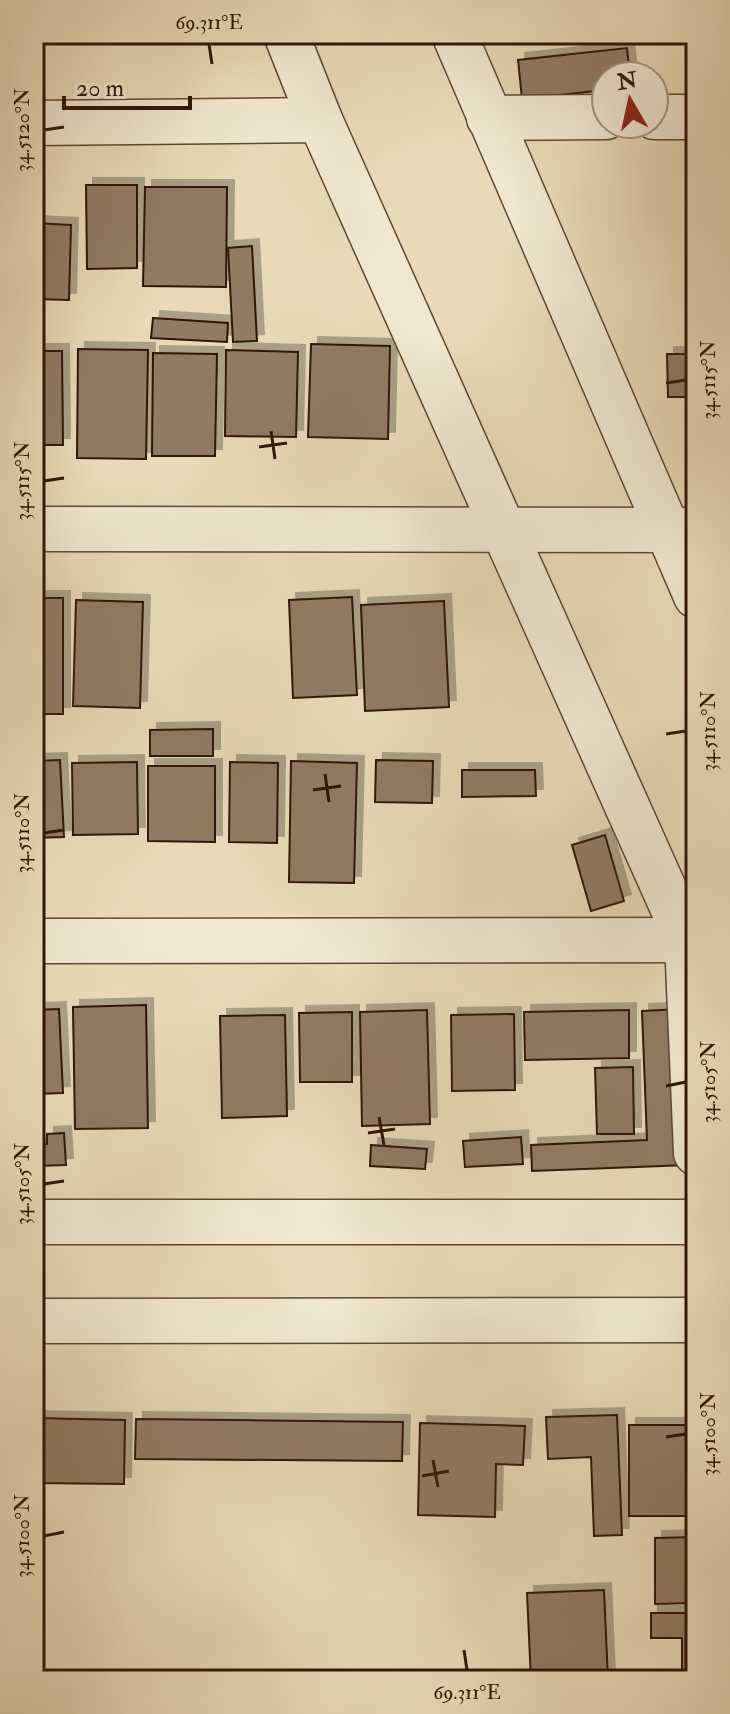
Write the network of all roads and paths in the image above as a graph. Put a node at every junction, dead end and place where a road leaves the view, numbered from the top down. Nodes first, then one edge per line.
1 (286, 34) edge
2 (454, 34) edge
3 (590, 117) edge
4 (670, 117) edge
5 (696, 117) edge
6 (489, 118) junction
7 (320, 120) junction
8 (34, 123) edge
9 (34, 529) edge
10 (504, 529) junction
11 (681, 530) edge
12 (696, 596) edge
13 (692, 940) edge
14 (34, 941) edge
15 (696, 1153) edge
16 (34, 1222) edge
17 (696, 1222) edge
18 (696, 1320) edge
19 (34, 1321) edge

1 - 7 street
2 - 6 street
3 - 6 street
4 - 5 street
6 - 11 street
7 - 8 street
7 - 10 street
9 - 10 street
10 - 11 street
10 - 13 street
11 - 12 street
13 - 14 street
13 - 15 street
16 - 17 street
18 - 19 street

